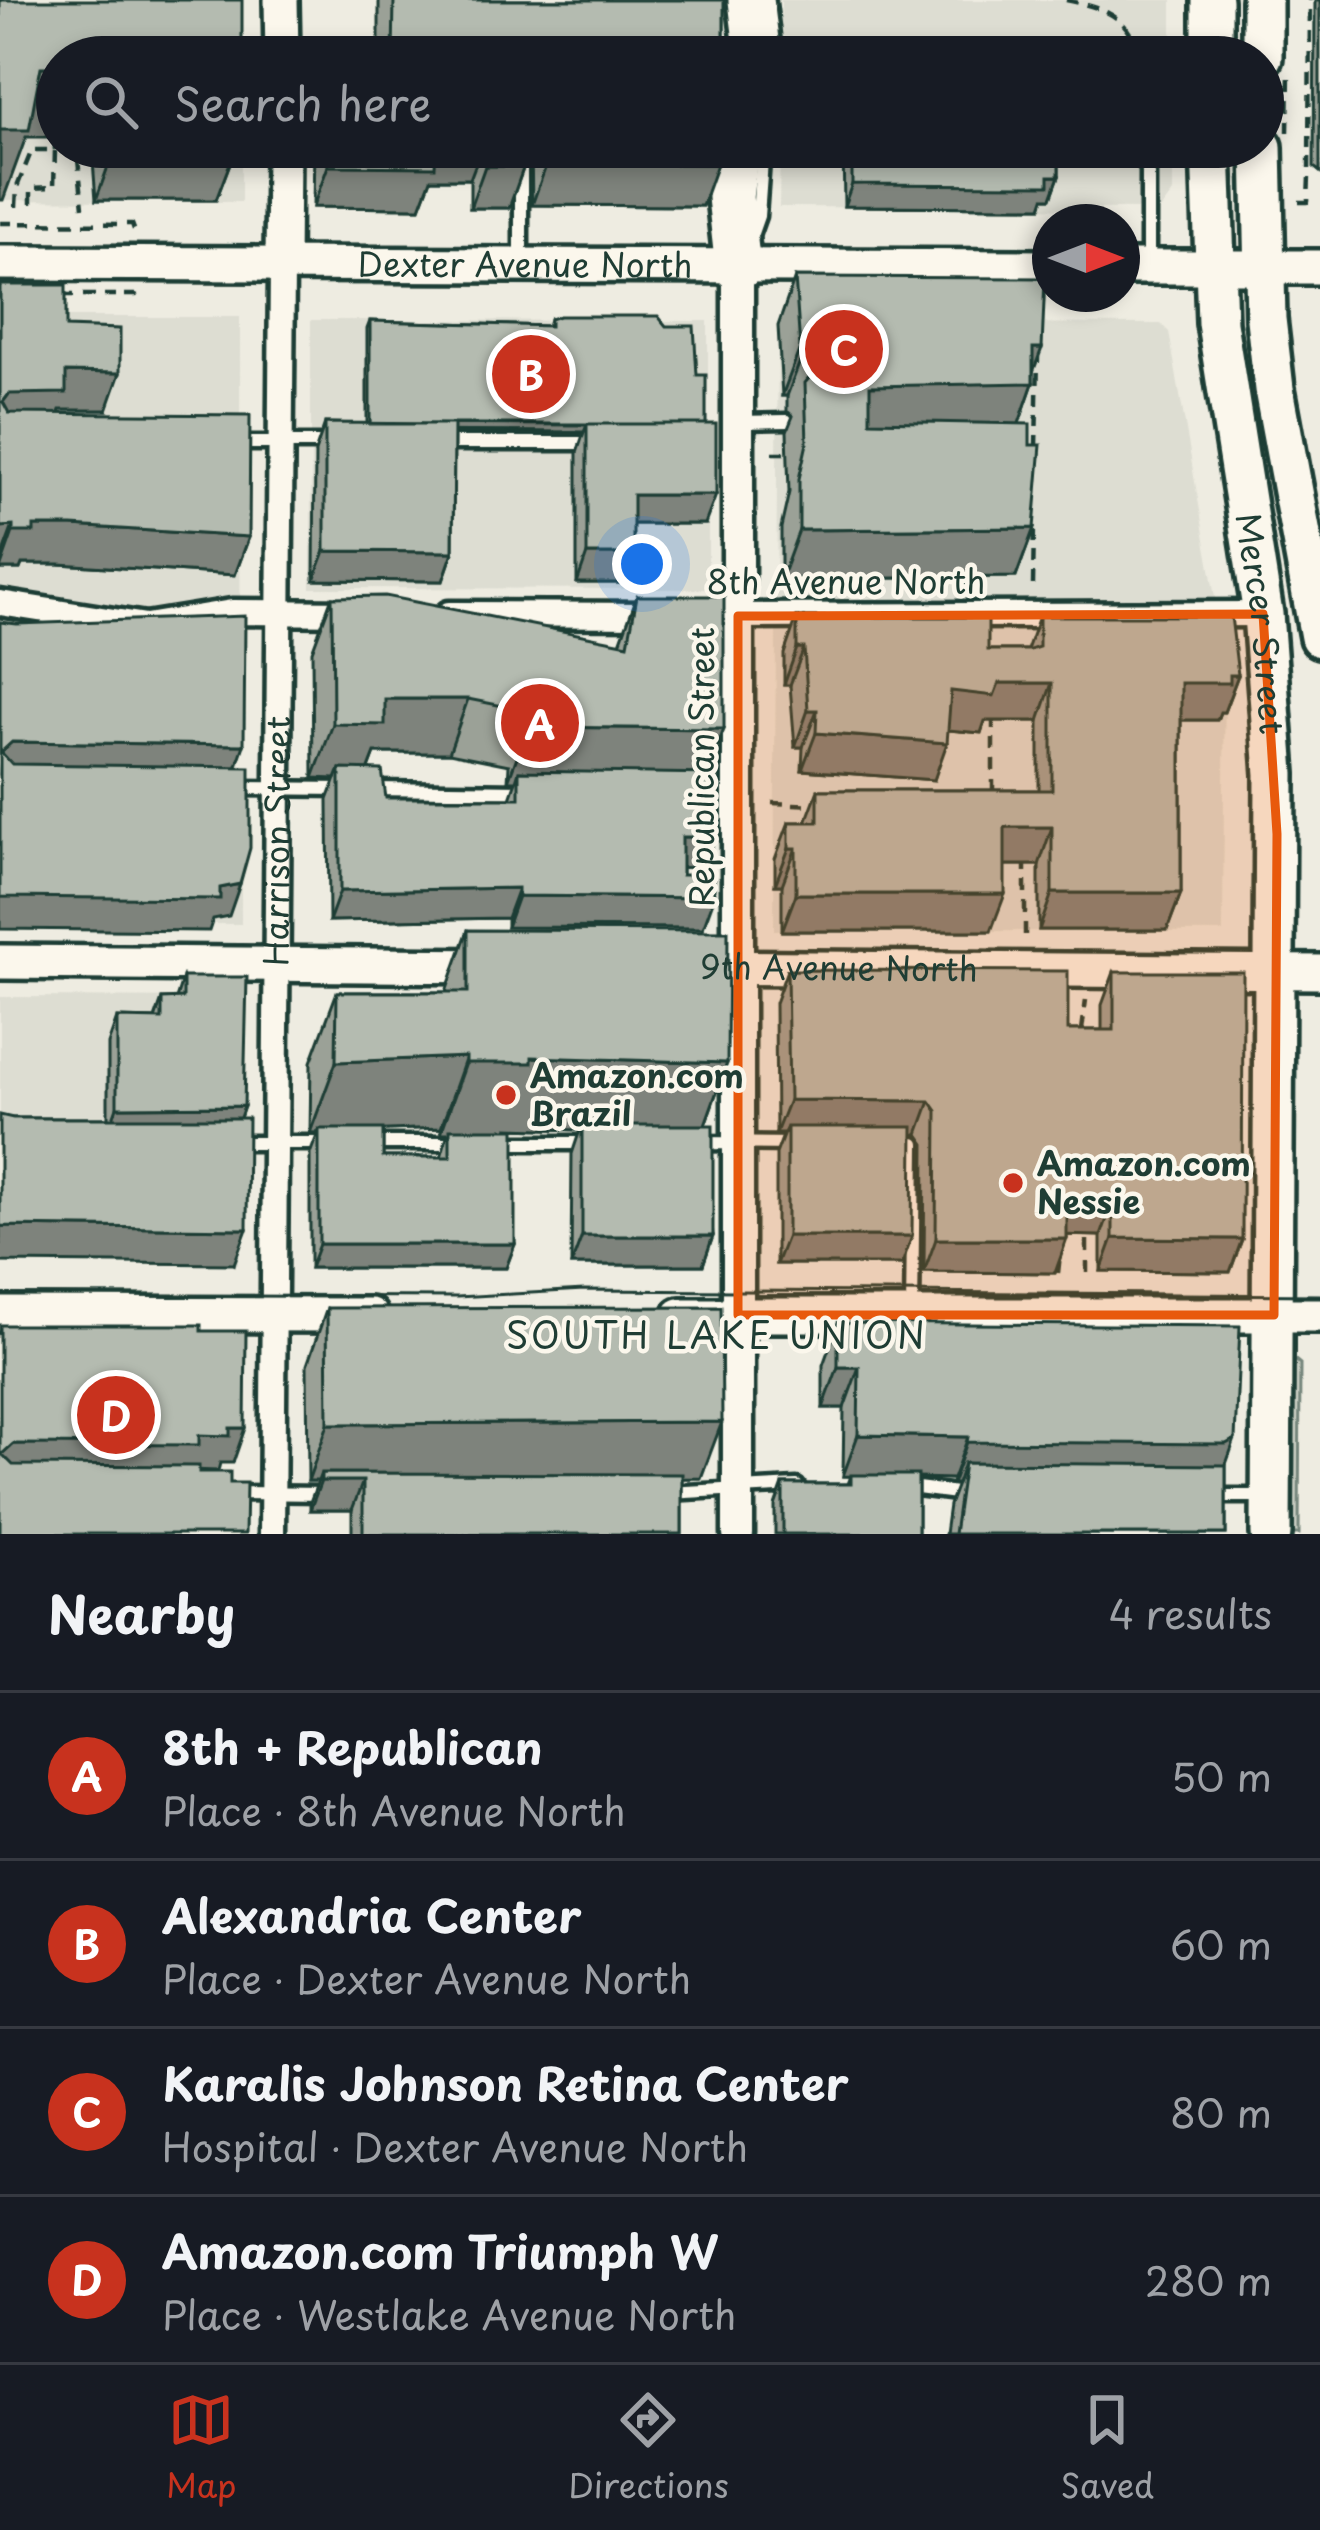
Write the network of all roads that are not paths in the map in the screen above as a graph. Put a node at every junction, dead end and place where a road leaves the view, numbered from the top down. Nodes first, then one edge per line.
1 (281, 0) edge
2 (752, 0) edge
3 (1212, 0) edge
4 (1262, 0) edge
5 (282, 36) edge
6 (756, 36) edge
7 (1211, 36) edge
8 (1269, 36) edge
9 (283, 168) edge
10 (521, 168) edge
11 (733, 168) edge
12 (761, 168) edge
13 (1147, 168) edge
14 (1211, 168) edge
15 (1273, 168) edge
16 (1140, 230) edge
17 (0, 263) edge
18 (1264, 266) junction
19 (282, 267) junction
20 (1032, 267) edge
21 (1140, 267) edge
22 (1213, 267) junction
23 (1320, 267) edge
24 (521, 268) junction
25 (738, 268) junction
26 (787, 421) dead end
27 (734, 436) junction
28 (223, 442) edge
29 (277, 443) junction
30 (334, 443) edge
31 (428, 443) edge
32 (617, 443) edge
33 (0, 603) edge
34 (277, 612) junction
35 (371, 614) edge
36 (412, 614) edge
37 (1263, 614) junction
38 (738, 616) junction
39 (1320, 637) edge
40 (220, 788) edge
41 (277, 789) junction
42 (551, 791) edge
43 (0, 962) edge
44 (276, 964) junction
45 (518, 966) edge
46 (658, 967) edge
47 (738, 968) junction
48 (1276, 970) junction
49 (1320, 972) edge
50 (220, 1143) edge
51 (275, 1143) junction
52 (471, 1143) edge
53 (494, 1143) edge
54 (602, 1143) edge
55 (687, 1143) edge
56 (738, 1143) junction
57 (811, 1144) edge
58 (894, 1144) edge
59 (0, 1314) edge
60 (912, 1314) junction
61 (398, 1315) edge
62 (656, 1315) edge
63 (738, 1315) junction
64 (1274, 1315) junction
65 (1320, 1315) edge
66 (274, 1316) junction
67 (738, 1486) junction
68 (812, 1486) edge
69 (876, 1486) edge
70 (218, 1493) edge
71 (655, 1493) edge
72 (272, 1494) junction
73 (352, 1494) edge
74 (982, 1494) edge
75 (1205, 1496) edge
76 (1271, 1515) edge
77 (272, 1534) edge
78 (738, 1534) edge

1 - 5 main road
2 - 6 highway
3 - 7 main road
4 - 8 main road
9 - 19 main road, Harrison Street
10 - 24 lane
11 - 25 highway
12 - 25 lane, Republican Street
13 - 16 lane
14 - 22 main road, Mercer Street
15 - 18 main road, Mercer Street
17 - 19 main road, Dexter Avenue North
18 - 22 main road
18 - 23 main road
18 - 39 main road, Mercer Street
19 - 24 main road, Dexter Avenue North
19 - 29 street, Harrison Street
20 - 25 main road, Dexter Avenue North
21 - 22 main road
22 - 37 main road, Mercer Street
24 - 25 main road, Dexter Avenue North
25 - 27 street, Republican Street
26 - 27 lane
27 - 38 street, Republican Street
28 - 29 lane
29 - 30 lane
29 - 34 street, Harrison Street
31 - 32 lane
33 - 34 street
34 - 35 street
34 - 41 street, Harrison Street
36 - 38 street, 8th Avenue North
37 - 38 street, 8th Avenue North
37 - 48 main road, Mercer Street
38 - 47 street, Republican Street
40 - 41 lane
41 - 42 lane
41 - 44 street, Harrison Street
43 - 44 main road
44 - 45 main road
44 - 51 street, Harrison Street
46 - 47 main road, 9th Avenue North
47 - 48 main road, 9th Avenue North
47 - 56 street, Republican Street
48 - 49 main road, 9th Avenue North
48 - 64 main road, Mercer Street
50 - 51 lane
51 - 52 lane
51 - 66 street, Harrison Street
53 - 54 lane
55 - 56 lane
56 - 57 lane
56 - 63 street, Republican Street
58 - 60 lane
59 - 66 main road
60 - 63 main road
60 - 64 main road
61 - 66 main road
62 - 63 main road
63 - 67 street, Republican Street
64 - 65 main road
64 - 76 main road, Mercer Street
66 - 72 street, Harrison Street
67 - 68 lane
67 - 71 lane
67 - 78 street, Republican Street
69 - 74 lane
70 - 72 lane
72 - 73 lane
72 - 77 street, Harrison Street
75 - 76 lane

